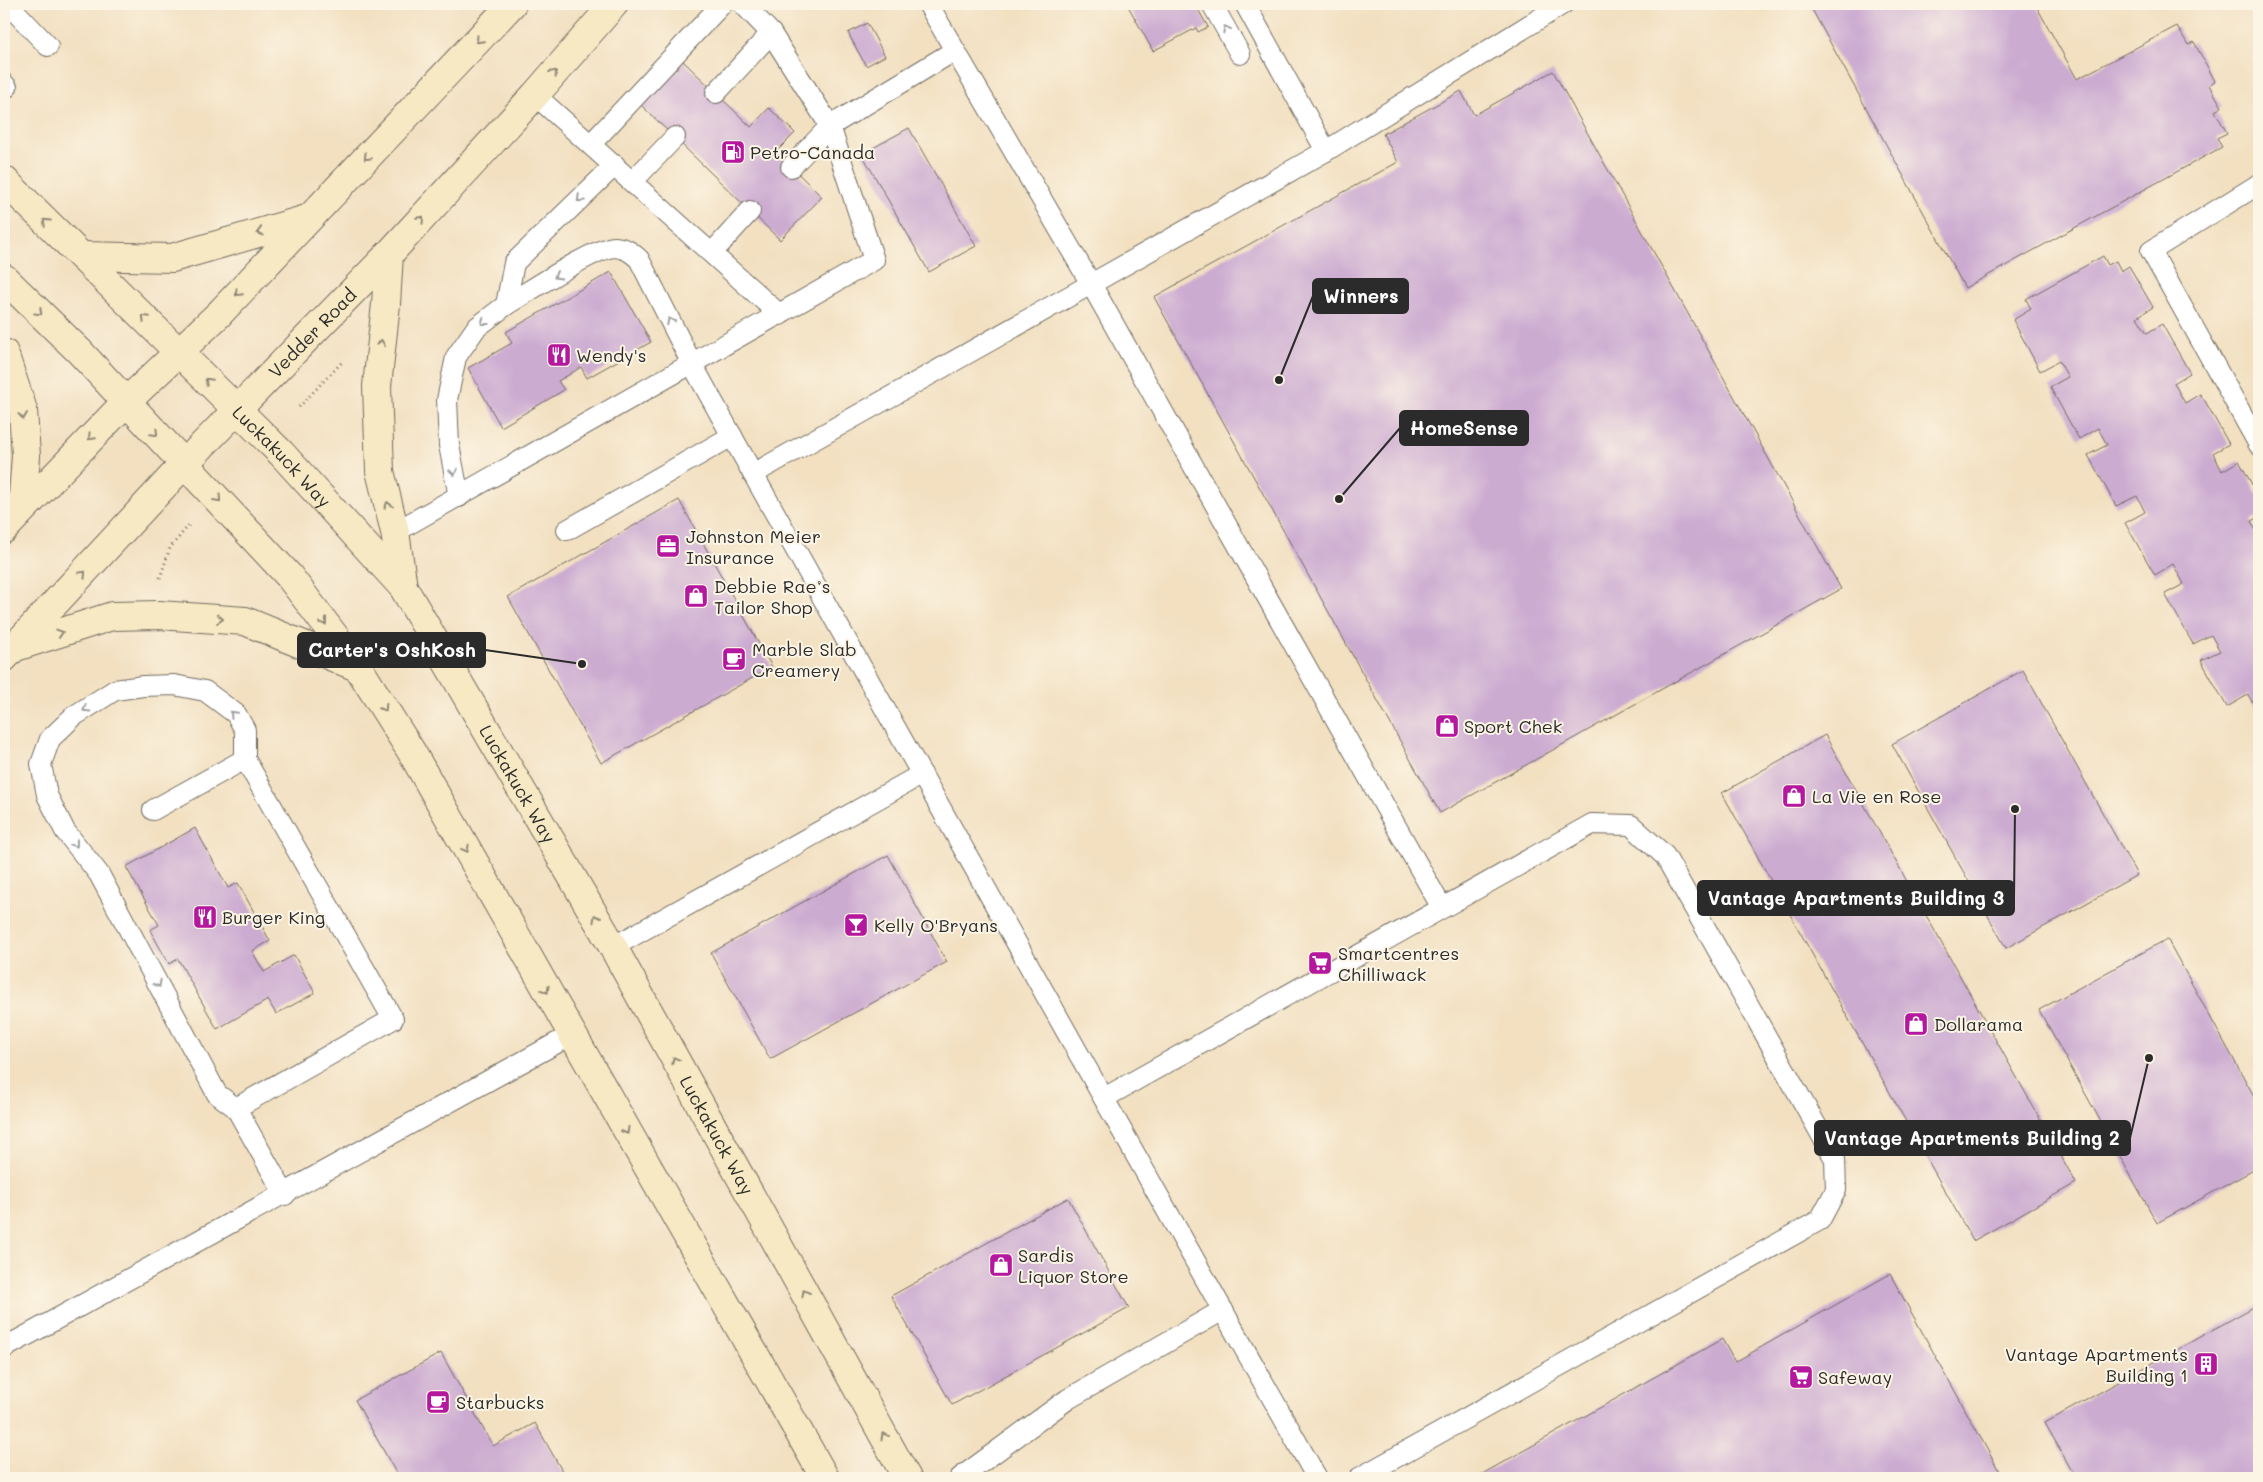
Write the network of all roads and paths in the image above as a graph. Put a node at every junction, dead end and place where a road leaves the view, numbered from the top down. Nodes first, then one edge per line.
1 (8, 4) edge
2 (512, 4) edge
3 (614, 4) edge
4 (722, 4) edge
5 (742, 4) edge
6 (928, 4) edge
7 (1212, 4) edge
8 (1245, 4) edge
9 (1563, 4) edge
10 (771, 34) junction
11 (48, 46) dead end
12 (954, 51) junction
13 (1240, 54) dead end
14 (716, 93) dead end
15 (535, 95) junction
16 (830, 126) junction
17 (675, 137) dead end
18 (591, 144) junction
19 (1326, 151) junction
20 (615, 165) junction
21 (791, 167) dead end
22 (4, 180) edge
23 (633, 181) junction
24 (2259, 184) edge
25 (750, 212) dead end
26 (307, 219) junction
27 (712, 253) junction
28 (388, 254) junction
29 (81, 256) junction
30 (4, 278) edge
31 (1091, 284) junction
32 (506, 305) junction
33 (780, 315) junction
34 (179, 352) junction
35 (4, 353) edge
36 (347, 356) dead end
37 (692, 364) junction
38 (125, 403) junction
39 (299, 407) dead end
40 (237, 409) junction
41 (732, 436) junction
42 (2259, 445) edge
43 (185, 463) junction
44 (753, 474) junction
45 (459, 497) junction
46 (22, 509) junction
47 (189, 525) dead end
48 (4, 529) edge
49 (567, 530) dead end
50 (395, 532) junction
51 (160, 578) dead end
52 (403, 587) junction
53 (9, 653) edge
54 (358, 667) junction
55 (245, 759) junction
56 (922, 774) junction
57 (153, 810) dead end
58 (1442, 908) junction
59 (613, 947) junction
60 (571, 1035) junction
61 (1104, 1098) junction
62 (236, 1108) junction
63 (285, 1195) junction
64 (1223, 1310) junction
65 (4, 1348) edge
66 (825, 1478) edge
67 (908, 1478) edge
68 (960, 1478) edge
69 (1317, 1478) edge
70 (1359, 1478) edge

1 - 11 lane
2 -> 26 street
15 -> 3 street, Vedder Road
4 - 18 lane
5 - 10 lane
6 - 12 lane
13 -> 7 lane
8 - 19 lane
9 - 19 lane
10 - 14 lane
10 - 16 lane
12 - 16 lane
12 - 31 lane
15 - 18 lane
28 -> 15 street, Vedder Road
16 - 21 lane
16 - 33 lane
17 - 23 lane
18 - 20 lane
19 - 31 lane
20 - 23 lane
20 -> 32 lane
29 -> 22 street, Luckakuck Way
23 - 27 lane
24 - 42 lane
25 - 27 lane
26 -> 29 street
26 -> 34 street
27 - 33 lane
28 - 40 street, Vedder Road
50 -> 28 street
34 -> 29 street, Luckakuck Way
30 -> 38 street
31 - 44 lane
31 - 58 lane
37 -> 32 lane
32 -> 45 lane
33 - 37 lane
34 - 38 street
40 -> 34 street, Luckakuck Way
35 -> 46 street
36 - 39 path
37 - 41 lane
37 - 45 lane
38 -> 43 street
38 -> 46 street
40 - 43 street, Vedder Road
40 - 52 street, Luckakuck Way
41 - 44 lane
41 - 49 lane
53 -> 43 street, Vedder Road
43 -> 54 street
44 - 56 lane
45 - 50 lane
46 - 48 street
47 - 51 path
50 - 52 street
59 -> 52 street, Luckakuck Way
53 -> 54 street
54 -> 60 street
55 - 57 lane
55 - 62 lane
55 -> 62 lane
56 - 59 lane
56 - 61 lane
58 - 61 lane
58 - 70 lane
67 -> 59 street, Luckakuck Way
60 - 63 lane
60 -> 66 street
61 - 64 lane
62 - 63 lane
63 - 65 lane
64 - 68 lane
64 - 69 lane

